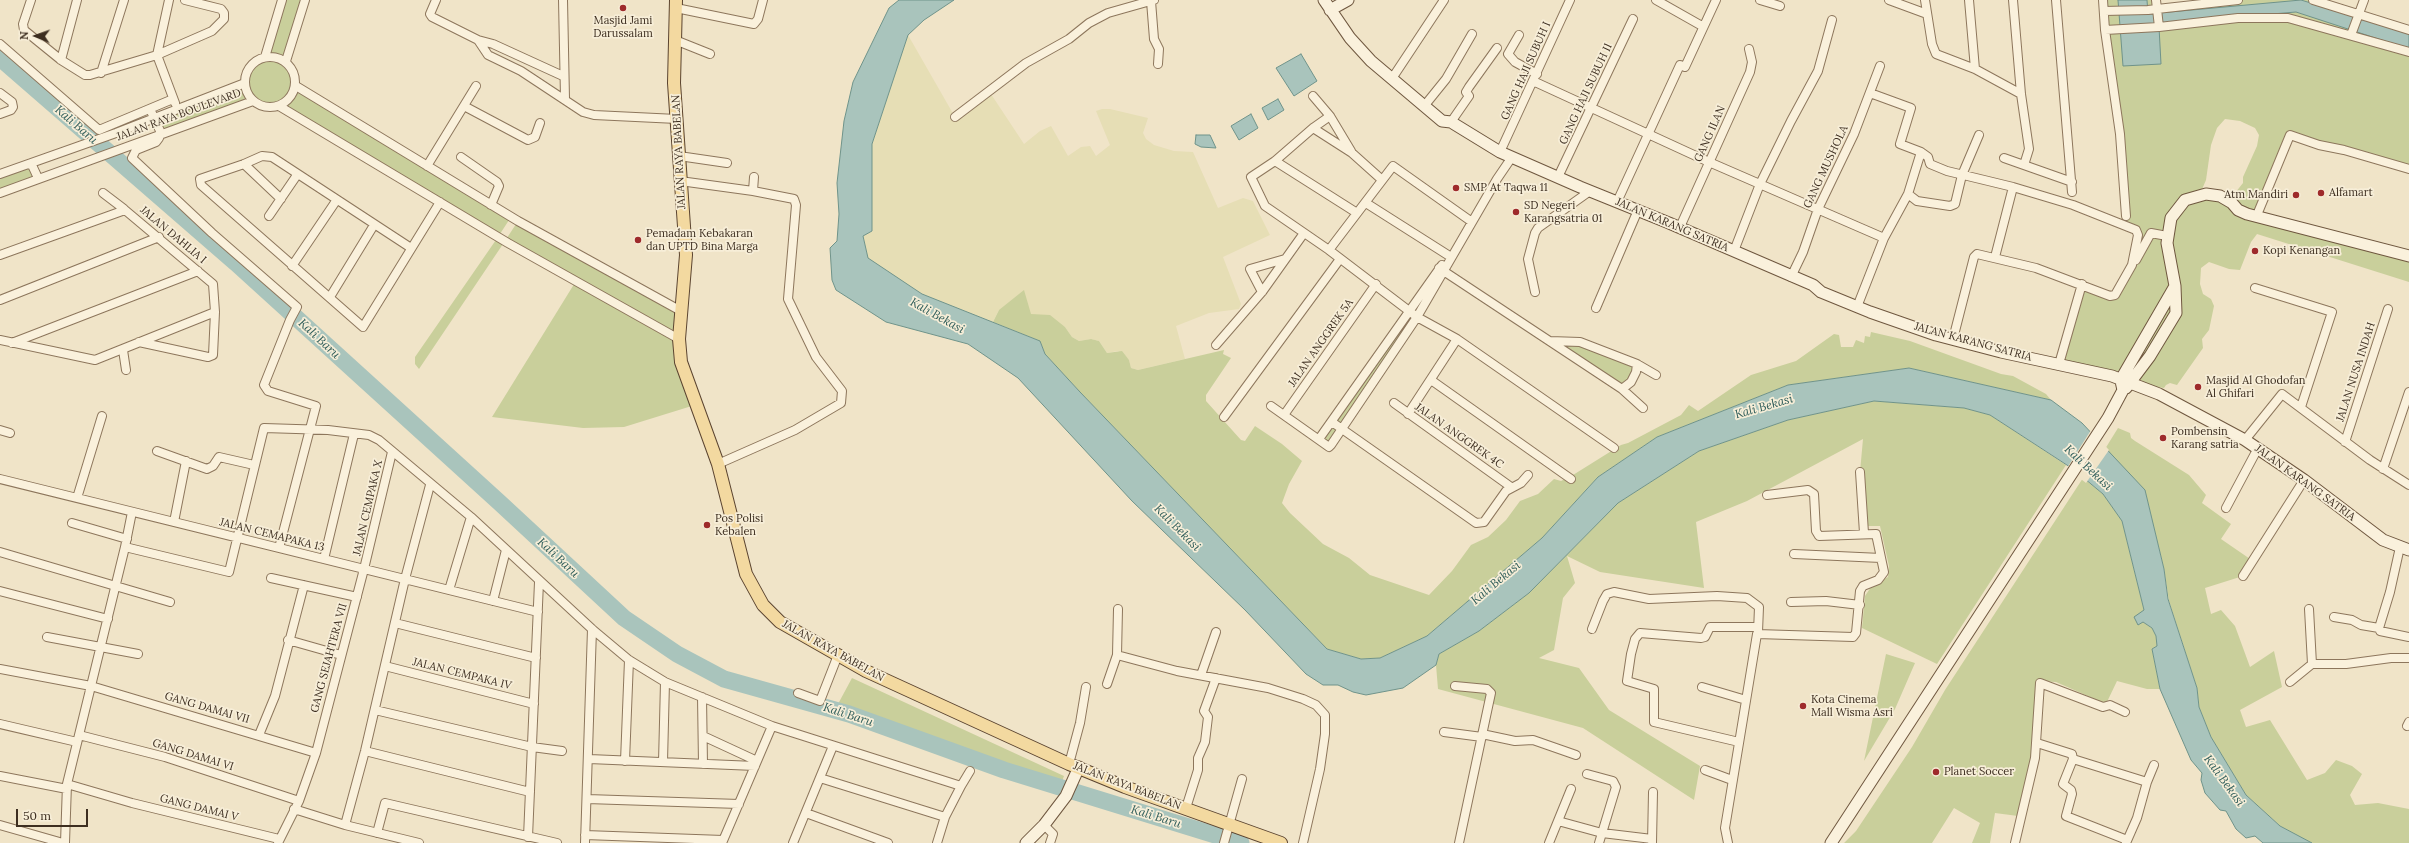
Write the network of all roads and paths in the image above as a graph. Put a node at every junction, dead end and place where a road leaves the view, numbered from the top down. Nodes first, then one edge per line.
1 (31, 0) edge
2 (77, 0) edge
3 (124, 0) edge
4 (169, 0) edge
5 (185, 0) edge
6 (282, 0) edge
7 (305, 0) edge
8 (436, 0) edge
9 (563, 0) edge
10 (762, 0) edge
11 (1153, 0) edge
12 (1324, 0) edge
13 (1348, 0) edge
14 (1444, 0) edge
15 (1570, 0) edge
16 (1656, 0) edge
17 (1716, 0) edge
18 (1760, 0) edge
19 (1889, 0) edge
20 (1925, 0) edge
21 (1969, 0) edge
22 (2013, 0) edge
23 (2056, 0) edge
24 (2103, 0) edge
25 (2156, 0) edge
26 (2238, 0) edge
27 (2313, 0) edge
28 (2364, 0) edge
29 (676, 4) edge
30 (1780, 6) dead end
31 (2156, 9) junction
32 (1330, 10) junction
33 (2104, 11) junction
34 (1927, 14) junction
35 (2360, 14) junction
36 (1633, 18) dead end
37 (1832, 20) dead end
38 (1702, 26) junction
39 (2159, 27) junction
40 (2105, 30) junction
41 (2409, 30) edge
42 (1472, 34) dead end
43 (1519, 35) dead end
44 (2351, 35) junction
45 (478, 40) junction
46 (676, 40) junction
47 (0, 44) edge
48 (1497, 48) dead end
49 (1749, 49) dead end
50 (2409, 52) edge
51 (710, 54) dead end
52 (157, 55) junction
53 (265, 57) junction
54 (526, 58) junction
55 (61, 60) junction
56 (286, 61) junction
57 (1158, 64) dead end
58 (1880, 66) dead end
59 (1975, 70) junction
60 (520, 71) junction
61 (101, 73) junction
62 (563, 76) junction
63 (1393, 77) junction
64 (1535, 78) junction
65 (245, 83) junction
66 (296, 86) junction
67 (476, 86) dead end
68 (0, 92) edge
69 (1870, 93) junction
70 (2020, 94) junction
71 (1313, 96) dead end
72 (565, 98) junction
73 (174, 99) junction
74 (253, 101) junction
75 (1425, 105) junction
76 (279, 106) junction
77 (464, 106) junction
78 (1591, 108) junction
79 (150, 109) junction
80 (177, 109) junction
81 (0, 114) edge
82 (1330, 116) junction
83 (955, 117) dead end
84 (154, 118) junction
85 (677, 119) junction
86 (1451, 122) junction
87 (540, 123) dead end
88 (1313, 128) junction
89 (161, 133) junction
90 (1649, 133) junction
91 (1979, 135) dead end
92 (2028, 149) junction
93 (1500, 152) junction
94 (1921, 152) junction
95 (1352, 153) junction
96 (679, 156) junction
97 (461, 157) dead end
98 (1512, 157) junction
99 (2004, 158) dead end
100 (1275, 161) junction
101 (2012, 161) junction
102 (1709, 162) junction
103 (31, 163) junction
104 (727, 163) dead end
105 (244, 164) junction
106 (2024, 165) junction
107 (427, 166) junction
108 (2409, 170) edge
109 (0, 174) edge
110 (297, 174) junction
111 (1962, 175) junction
112 (754, 177) dead end
113 (1558, 177) junction
114 (38, 178) junction
115 (1381, 179) junction
116 (680, 180) junction
117 (2072, 182) junction
118 (1760, 184) junction
119 (2013, 187) junction
120 (753, 191) junction
121 (1590, 191) junction
122 (2072, 192) dead end
123 (0, 193) edge
124 (103, 193) dead end
125 (1908, 194) junction
126 (281, 199) junction
127 (336, 201) junction
128 (440, 202) junction
129 (1366, 202) junction
130 (1617, 202) junction
131 (491, 205) junction
132 (124, 209) junction
133 (1818, 209) junction
134 (1638, 210) junction
135 (1357, 212) junction
136 (2257, 214) junction
137 (269, 216) dead end
138 (2126, 216) dead end
139 (1472, 222) junction
140 (374, 225) junction
141 (1680, 227) junction
142 (1304, 233) junction
143 (2167, 236) junction
144 (159, 238) junction
145 (1884, 238) junction
146 (411, 248) junction
147 (1329, 250) junction
148 (1734, 251) junction
149 (0, 255) edge
150 (2409, 256) edge
151 (1995, 257) junction
152 (1450, 258) junction
153 (1285, 259) junction
154 (1340, 259) junction
155 (2132, 265) junction
156 (292, 266) junction
157 (1442, 270) junction
158 (198, 271) junction
159 (1791, 277) junction
160 (1376, 284) junction
161 (2082, 284) junction
162 (2175, 286) junction
163 (2255, 288) dead end
164 (1262, 292) junction
165 (1535, 292) dead end
166 (330, 297) junction
167 (0, 300) edge
168 (1857, 307) junction
169 (1596, 308) dead end
170 (2162, 308) junction
171 (2388, 308) dead end
172 (1410, 310) junction
173 (681, 311) junction
174 (215, 312) junction
175 (2176, 312) junction
176 (1417, 317) junction
177 (679, 339) junction
178 (1457, 339) junction
179 (1953, 339) junction
180 (0, 340) edge
181 (1549, 341) junction
182 (139, 342) junction
183 (12, 343) junction
184 (1216, 345) dead end
185 (123, 350) junction
186 (1637, 364) junction
187 (2059, 364) junction
188 (126, 370) dead end
189 (1656, 376) dead end
190 (2124, 378) junction
191 (1431, 380) junction
192 (1622, 389) junction
193 (2409, 392) edge
194 (1394, 403) dead end
195 (1271, 406) dead end
196 (2301, 407) junction
197 (1643, 408) dead end
198 (1408, 414) junction
199 (1284, 415) junction
200 (102, 416) dead end
201 (1224, 417) dead end
202 (1332, 422) junction
203 (0, 430) edge
204 (1342, 430) junction
205 (311, 431) junction
206 (10, 433) dead end
207 (354, 434) junction
208 (1319, 439) junction
209 (2245, 440) junction
210 (2345, 442) junction
211 (1614, 448) dead end
212 (2258, 448) junction
213 (157, 451) dead end
214 (392, 452) junction
215 (186, 461) junction
216 (718, 464) junction
217 (254, 465) junction
218 (2383, 469) junction
219 (1860, 472) dead end
220 (1528, 475) dead end
221 (0, 479) edge
222 (1572, 479) dead end
223 (2304, 480) junction
224 (430, 484) junction
225 (2409, 485) edge
226 (1511, 487) junction
227 (1767, 495) dead end
228 (77, 498) junction
229 (2226, 508) dead end
230 (132, 512) junction
231 (471, 517) junction
232 (174, 522) junction
233 (72, 523) dead end
234 (1864, 533) junction
235 (238, 538) junction
236 (126, 543) junction
237 (279, 548) junction
238 (2406, 548) edge
239 (506, 550) junction
240 (0, 552) edge
241 (1794, 554) dead end
242 (1881, 558) junction
243 (324, 559) junction
244 (364, 569) junction
245 (2243, 576) dead end
246 (271, 578) dead end
247 (405, 579) junction
248 (540, 582) junction
249 (116, 585) junction
250 (304, 586) junction
251 (449, 590) junction
252 (0, 591) edge
253 (357, 597) junction
254 (493, 601) junction
255 (170, 602) dead end
256 (1791, 602) dead end
257 (1860, 605) junction
258 (1118, 609) dead end
259 (2309, 609) dead end
260 (538, 612) junction
261 (2334, 616) dead end
262 (108, 619) junction
263 (395, 623) junction
264 (2379, 628) junction
265 (592, 629) junction
266 (1592, 629) dead end
267 (1758, 631) junction
268 (1216, 632) dead end
269 (47, 637) dead end
270 (2409, 637) edge
271 (288, 640) junction
272 (100, 647) junction
273 (138, 654) dead end
274 (838, 655) junction
275 (1117, 655) junction
276 (341, 656) junction
277 (536, 658) junction
278 (2409, 658) edge
279 (629, 660) junction
280 (2312, 664) junction
281 (385, 666) junction
282 (0, 669) edge
283 (1201, 675) junction
284 (1216, 678) junction
285 (665, 682) junction
286 (2290, 682) dead end
287 (1107, 684) dead end
288 (91, 686) junction
289 (1455, 686) dead end
290 (1086, 687) dead end
291 (1702, 687) dead end
292 (798, 693) dead end
293 (702, 697) junction
294 (1746, 700) junction
295 (534, 704) junction
296 (375, 710) junction
297 (2125, 712) dead end
298 (0, 724) edge
299 (772, 726) junction
300 (1444, 732) dead end
301 (259, 735) junction
302 (702, 736) junction
303 (1482, 736) junction
304 (78, 738) junction
305 (1739, 742) junction
306 (2037, 743) junction
307 (833, 746) junction
308 (532, 747) junction
309 (365, 751) junction
310 (562, 751) dead end
311 (316, 753) junction
312 (1576, 755) dead end
313 (589, 759) junction
314 (2072, 760) junction
315 (626, 761) junction
316 (663, 762) junction
317 (703, 764) junction
318 (756, 764) junction
319 (2154, 765) dead end
320 (1074, 766) junction
321 (1705, 770) dead end
322 (970, 771) dead end
323 (1587, 774) dead end
324 (0, 776) edge
325 (820, 778) junction
326 (1242, 779) dead end
327 (1732, 780) junction
328 (2147, 782) junction
329 (961, 786) junction
330 (67, 787) junction
331 (1571, 790) dead end
332 (530, 792) junction
333 (1653, 792) dead end
334 (587, 799) junction
335 (298, 801) junction
336 (738, 804) junction
337 (1186, 808) junction
338 (294, 809) junction
339 (806, 812) junction
340 (945, 817) junction
341 (1558, 821) junction
342 (0, 825) edge
343 (345, 825) junction
344 (1044, 825) junction
345 (1230, 825) junction
346 (377, 832) junction
347 (1602, 833) junction
348 (528, 837) junction
349 (386, 839) edge
350 (585, 839) edge
351 (278, 841) edge
352 (1652, 841) edge
353 (2127, 841) edge
354 (722, 842) edge
355 (64, 843) edge
356 (419, 843) edge
357 (557, 843) edge
358 (793, 843) edge
359 (888, 843) edge
360 (937, 843) edge
361 (1026, 843) edge
362 (1050, 843) edge
363 (1224, 843) edge
364 (1281, 843) edge
365 (1303, 843) edge
366 (1460, 843) edge
367 (1549, 843) edge
368 (1599, 843) edge
369 (1728, 843) edge
370 (1831, 843) edge
371 (2015, 843) edge

1 - 55 street
2 - 55 street
3 - 61 street
4 - 52 street
5 - 52 street
6 - 53 street
7 - 56 street
8 - 45 street
9 - 62 street
10 - 29 street
11 - 57 street
11 - 83 street
12 - 32 street, JALAN KARANG SATRIA
13 - 32 street
14 - 63 street
15 - 64 street, GANG HAJI SUBUH I
16 - 38 street
17 - 38 street
18 - 30 street
19 - 34 street
20 - 34 street
21 - 59 street
22 - 70 street
23 - 117 street
24 - 33 street
25 - 31 street
26 - 31 street
27 - 35 street
28 - 35 street
29 - 46 main road, JALAN RAYA BABELAN
31 - 33 street
31 - 39 street
32 - 63 street, JALAN KARANG SATRIA
33 - 40 street
34 - 59 street
35 - 41 street
35 - 44 street
36 - 78 street, GANG HAJI SUBUH II
37 - 118 street
38 - 90 street
39 - 40 street
39 - 44 street
40 - 138 street
42 - 75 street
43 - 64 street
44 - 50 street
45 - 54 street
45 - 60 street
46 - 51 street
46 - 85 main road, JALAN RAYA BABELAN
47 - 79 street
48 - 86 street
49 - 102 street, GANG ILAN
52 - 61 street
52 - 73 street
53 - 56 street
53 - 65 street
54 - 60 street
54 - 62 street
55 - 61 street
56 - 66 street
58 - 69 street, GANG MUSHOLA
59 - 70 street
60 - 72 street
62 - 72 street
63 - 75 street, JALAN KARANG SATRIA
64 - 78 street
64 - 93 street, GANG HAJI SUBUH I
65 - 74 street
65 - 80 street, JALAN RAYA BOULEVARD
66 - 76 street
66 - 107 street
67 - 77 street
68 - 81 street
69 - 94 street
69 - 133 street, GANG MUSHOLA
70 - 92 street
71 - 82 street
72 - 85 street
73 - 79 street
73 - 80 street
74 - 76 street
74 - 89 street, JALAN RAYA BOULEVARD
75 - 86 street, JALAN KARANG SATRIA
76 - 128 street
77 - 87 street
77 - 107 street
78 - 90 street
78 - 113 street, GANG HAJI SUBUH II
79 - 84 street
80 - 84 street, JALAN RAYA BOULEVARD
82 - 88 street
82 - 95 street
84 - 89 street
84 - 103 street, JALAN RAYA BOULEVARD
85 - 96 main road, JALAN RAYA BABELAN
86 - 93 street, JALAN KARANG SATRIA
88 - 95 street
88 - 100 street
89 - 114 street, JALAN RAYA BOULEVARD
89 - 205 street
90 - 102 street
90 - 130 street
91 - 111 street
92 - 101 street
92 - 106 street
93 - 98 street, JALAN KARANG SATRIA
94 - 111 street
94 - 125 street
95 - 115 street
96 - 104 street
96 - 116 main road, JALAN RAYA BABELAN
97 - 131 street
98 - 113 street, JALAN KARANG SATRIA
98 - 139 street
99 - 101 street
100 - 135 street
100 - 142 street
101 - 106 street
102 - 118 street
102 - 141 street, GANG ILAN
103 - 109 street, JALAN RAYA BOULEVARD
103 - 114 street
105 - 110 street
105 - 126 street
105 - 156 street
106 - 117 street
107 - 131 street
108 - 136 street
110 - 126 street
110 - 127 street
111 - 119 street
111 - 125 street
112 - 120 street
113 - 121 street, JALAN KARANG SATRIA
114 - 123 street, JALAN RAYA BOULEVARD
115 - 129 street
115 - 139 street
116 - 120 street
116 - 173 main road, JALAN RAYA BABELAN
117 - 122 street
118 - 133 street
118 - 148 street
119 - 151 street
119 - 155 street
120 - 216 street
121 - 130 street, JALAN KARANG SATRIA
121 - 165 street
124 - 132 street
125 - 145 street
126 - 137 street
127 - 140 street
127 - 156 street
128 - 146 street
128 - 177 street
129 - 135 street
129 - 152 street
130 - 134 street, JALAN KARANG SATRIA
131 - 173 street
132 - 144 street, JALAN DAHLIA I
132 - 149 street, JALAN DAHLIA I
133 - 145 street
133 - 159 street, GANG MUSHOLA
134 - 141 street, JALAN KARANG SATRIA
134 - 169 street
135 - 147 street
136 - 143 street
136 - 150 street
139 - 152 street
140 - 146 street
140 - 166 street
141 - 148 street, JALAN KARANG SATRIA
142 - 147 street
142 - 153 street
143 - 155 street
143 - 162 street
144 - 158 street, JALAN DAHLIA I
144 - 167 street
145 - 168 street
146 - 166 street
147 - 154 street
148 - 159 street, JALAN KARANG SATRIA
151 - 161 street
151 - 179 street
152 - 157 street
153 - 164 street
153 - 164 street
154 - 160 street
154 - 201 street
155 - 161 street
156 - 166 street
157 - 172 street
157 - 176 street
157 - 181 street
158 - 174 street, JALAN DAHLIA I
158 - 183 street
159 - 168 street, JALAN KARANG SATRIA
160 - 172 street
160 - 199 street, JALAN ANGGREK 5A
161 - 187 street
162 - 170 street
162 - 175 street
163 - 196 street
164 - 184 street
168 - 179 street, JALAN KARANG SATRIA
170 - 175 street
170 - 190 street
171 - 210 street, JALAN NUSA INDAH
172 - 176 street
172 - 202 street
173 - 177 main road, JALAN RAYA BABELAN
174 - 182 street
174 - 182 street, JALAN DAHLIA I
175 - 190 street
176 - 178 street
176 - 204 street
177 - 216 main road, JALAN RAYA BABELAN
178 - 191 street
178 - 211 street
179 - 187 street, JALAN KARANG SATRIA
180 - 183 street
181 - 186 street
181 - 192 street
182 - 185 street
183 - 185 street
185 - 188 street
186 - 189 street
186 - 192 street
187 - 190 street, JALAN KARANG SATRIA
190 - 209 street, JALAN KARANG SATRIA
190 - 370 street
191 - 198 street
191 - 222 street
192 - 197 street
193 - 218 street
194 - 198 street, JALAN ANGGREK 4C
195 - 199 street
196 - 209 street
196 - 210 street
198 - 226 street, JALAN ANGGREK 4C
199 - 208 street
200 - 228 street
202 - 204 street
202 - 208 street
203 - 206 street
204 - 208 street
204 - 226 street
205 - 207 street
205 - 217 street
205 - 237 street
207 - 214 street
207 - 243 street
209 - 212 street, JALAN KARANG SATRIA
210 - 218 street
212 - 223 street, JALAN KARANG SATRIA
212 - 229 street
213 - 215 street
214 - 224 street
214 - 244 street, JALAN CEMPAKA X
215 - 217 street
215 - 232 street
216 - 274 main road, JALAN RAYA BABELAN
217 - 235 street
218 - 225 street
219 - 234 street
220 - 226 street
221 - 228 street, JALAN CEMAPAKA 13
223 - 238 street, JALAN KARANG SATRIA
223 - 245 street
224 - 231 street
224 - 247 street
227 - 234 street
228 - 230 street, JALAN CEMAPAKA 13
230 - 232 street, JALAN CEMAPAKA 13
230 - 236 street
231 - 239 street
231 - 251 street
232 - 235 street, JALAN CEMAPAKA 13
233 - 236 street
234 - 242 street
235 - 236 street
235 - 237 street, JALAN CEMAPAKA 13
236 - 249 street
237 - 243 street, JALAN CEMAPAKA 13
238 - 264 street
239 - 248 street
239 - 254 street
240 - 249 street
241 - 242 street
242 - 257 street
243 - 244 street, JALAN CEMAPAKA 13
244 - 247 street, JALAN CEMAPAKA 13
244 - 253 street, GANG SEJAHTERA VII
246 - 250 street
247 - 251 street, JALAN CEMAPAKA 13
247 - 263 street
248 - 260 street
248 - 265 street
249 - 255 street
249 - 262 street
250 - 253 street
250 - 271 street
251 - 254 street, JALAN CEMAPAKA 13
252 - 262 street
253 - 276 street, GANG SEJAHTERA VII
254 - 260 street, JALAN CEMAPAKA 13
256 - 257 street
257 - 267 street
258 - 275 street
259 - 280 street
260 - 277 street
261 - 264 street
262 - 272 street
263 - 277 street
263 - 281 street
264 - 270 street
265 - 279 street
265 - 313 street
266 - 267 street
267 - 294 street
267 - 305 street
268 - 283 street
269 - 272 street
271 - 276 street
271 - 301 street
272 - 273 street
272 - 288 street
274 - 292 street
274 - 320 main road, JALAN RAYA BABELAN
275 - 283 street
275 - 287 street
276 - 311 street, GANG SEJAHTERA VII
277 - 295 street
278 - 280 street
279 - 285 street
279 - 315 street
280 - 286 street
281 - 295 street, JALAN CEMPAKA IV
281 - 296 street
282 - 288 street, GANG DAMAI VII
283 - 284 street
284 - 337 street
284 - 365 street
285 - 293 street
285 - 316 street
288 - 301 street, GANG DAMAI VII
288 - 304 street
289 - 303 street
290 - 320 street
291 - 294 street
293 - 299 street
293 - 302 street
294 - 305 street
295 - 308 street
296 - 308 street
296 - 309 street
297 - 306 street
298 - 304 street, GANG DAMAI VI
299 - 307 street
299 - 318 street
300 - 303 street
301 - 311 street, GANG DAMAI VII
302 - 317 street
302 - 318 street
303 - 312 street
303 - 366 street
304 - 330 street
304 - 335 street, GANG DAMAI VI
305 - 327 street
306 - 314 street
306 - 371 street
307 - 325 street
307 - 329 street
308 - 310 street
308 - 332 street
309 - 332 street
309 - 343 street
311 - 335 street, GANG SEJAHTERA VII
313 - 315 street
313 - 334 street
314 - 328 street
314 - 353 street
315 - 316 street
316 - 317 street
317 - 318 street
318 - 336 street
319 - 328 street
320 - 337 main road, JALAN RAYA BABELAN
320 - 344 street
321 - 327 street
322 - 329 street
323 - 347 street
324 - 330 street, GANG DAMAI V
325 - 339 street
325 - 340 street
326 - 345 street
327 - 369 street
328 - 353 street
329 - 340 street
330 - 351 street, GANG DAMAI V
330 - 355 street
331 - 341 street
332 - 348 street
333 - 352 street
334 - 336 street
334 - 350 street
335 - 338 street, GANG SEJAHTERA VII
336 - 354 street
337 - 345 main road, JALAN RAYA BABELAN
338 - 343 street
338 - 351 street, GANG SEJAHTERA VII
339 - 358 street
339 - 359 street
340 - 360 street
341 - 347 street
341 - 367 street
342 - 355 street
343 - 346 street
344 - 361 street
344 - 362 street
345 - 363 street
345 - 364 main road, JALAN RAYA BABELAN
346 - 348 street
346 - 349 street
347 - 352 street
347 - 368 street
348 - 357 street
349 - 356 street
350 - 354 street

